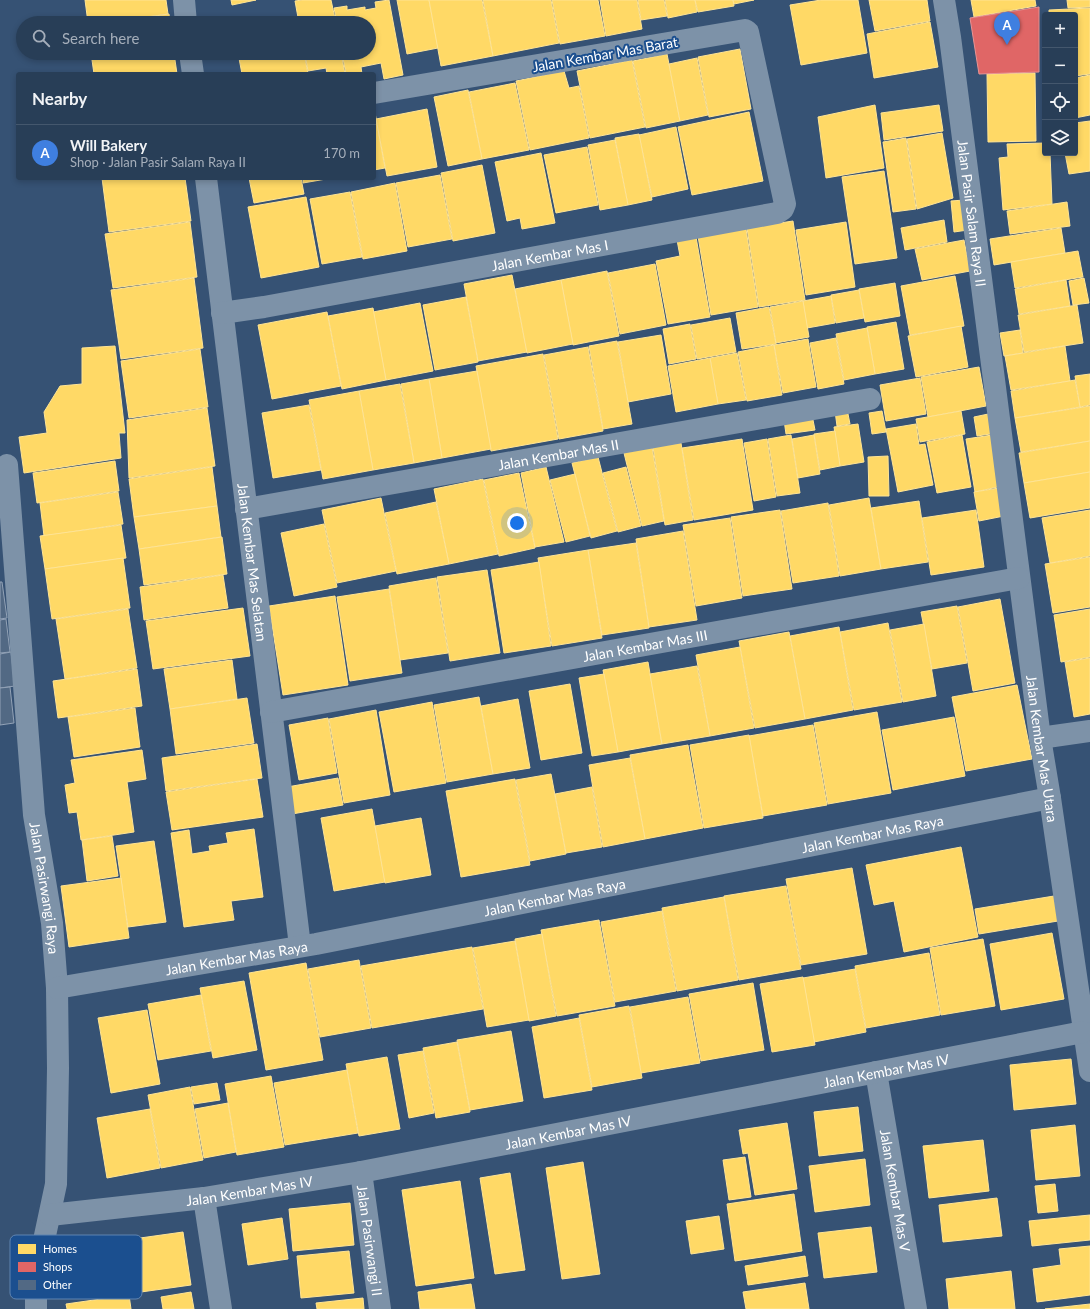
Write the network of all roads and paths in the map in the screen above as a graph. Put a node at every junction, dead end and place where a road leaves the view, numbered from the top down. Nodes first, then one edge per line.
1 (184, 0) edge
2 (944, 0) edge
3 (185, 16) edge
4 (191, 60) edge
5 (193, 72) edge
6 (376, 93) edge
7 (767, 118) joint
8 (206, 180) edge
9 (222, 313) junction
10 (870, 399) dead end
11 (999, 426) joint
12 (7, 465) dead end
13 (246, 509) junction
14 (1019, 578) junction
15 (271, 712) junction
16 (1090, 731) edge
17 (1040, 738) junction
18 (1050, 798) junction
19 (300, 946) junction
20 (58, 988) junction
21 (1083, 1032) junction
22 (1090, 1071) edge
23 (876, 1072) junction
24 (361, 1172) junction
25 (204, 1198) junction
26 (50, 1215) junction
27 (44, 1235) edge
28 (36, 1299) edge
29 (36, 1309) edge
30 (221, 1309) edge
31 (380, 1309) edge
32 (916, 1309) edge

1 - 3 street
2 - 11 street, Jalan Pasir Salam Raya II
4 - 5 street
6 - 7 street, Jalan Kembar Mas Barat
7 - 9 street, Jalan Kembar Mas I
8 - 9 street, Jalan Kembar Mas Selatan
9 - 13 street, Jalan Kembar Mas Selatan
10 - 13 street, Jalan Kembar Mas II
11 - 14 street, Jalan Kembar Mas Utara
12 - 20 street, Jalan Pasirwangi Raya
13 - 15 street, Jalan Kembar Mas Selatan
14 - 15 street, Jalan Kembar Mas III
14 - 17 street, Jalan Kembar Mas Utara
15 - 19 street, Jalan Kembar Mas Selatan
16 - 17 street
17 - 18 street, Jalan Kembar Mas Utara
18 - 19 street, Jalan Kembar Mas Raya
18 - 21 street, Jalan Kembar Mas Utara
19 - 20 street, Jalan Kembar Mas Raya
20 - 26 street, Jalan Pasirwangi Raya
21 - 22 street, Jalan Kembar Mas Utara
21 - 23 street, Jalan Kembar Mas IV
23 - 24 street, Jalan Kembar Mas IV
23 - 32 street, Jalan Kembar Mas V
24 - 25 street, Jalan Kembar Mas IV
24 - 31 street, Jalan Pasirwangi II
25 - 26 street, Jalan Kembar Mas IV
25 - 30 street
26 - 27 street, Jalan Pasirwangi Raya
28 - 29 street, Jalan Pasirwangi Raya

